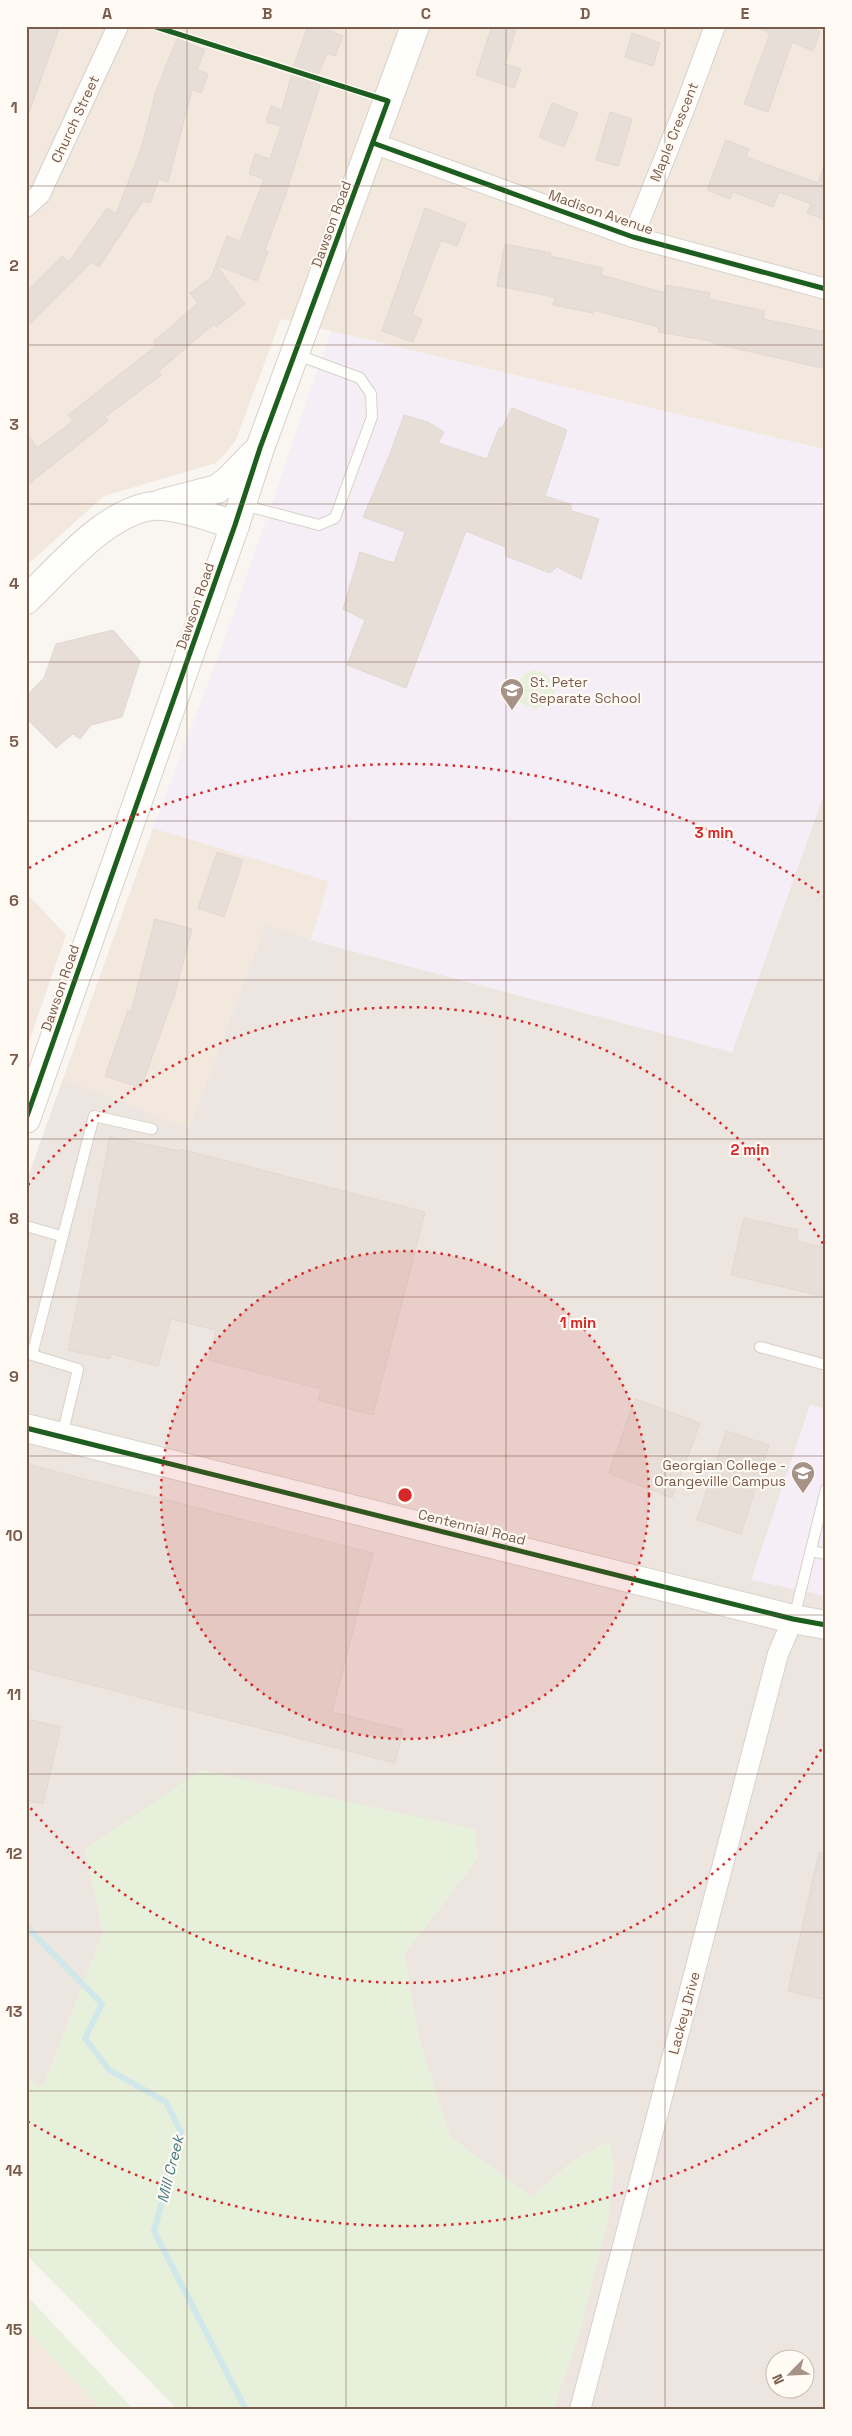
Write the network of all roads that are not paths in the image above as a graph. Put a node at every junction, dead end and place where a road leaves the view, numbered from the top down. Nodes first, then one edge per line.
1 (118, 26) edge
2 (415, 26) edge
3 (715, 26) edge
4 (373, 143) junction
5 (26, 207) edge
6 (633, 237) junction
7 (826, 289) edge
8 (295, 354) junction
9 (260, 448) junction
10 (147, 506) junction
11 (238, 515) junction
12 (26, 600) edge
13 (26, 1119) edge
14 (152, 1130) dead end
15 (26, 1226) edge
16 (61, 1236) junction
17 (760, 1347) dead end
18 (826, 1365) edge
19 (26, 1428) edge
20 (62, 1437) junction
21 (826, 1489) edge
22 (812, 1551) junction
23 (826, 1554) edge
24 (794, 1619) junction
25 (826, 1625) edge
26 (580, 2410) edge

1 - 5 street, Church Street
2 - 4 street, Dawson Road
3 - 6 street, Maple Crescent
4 - 6 street, Madison Avenue
4 - 8 street, Dawson Road
6 - 7 street, Madison Avenue
8 - 9 street, Dawson Road
8 - 11 lane
9 - 10 street
9 - 11 street, Dawson Road
10 - 11 street
10 - 12 street
11 - 13 street, Dawson Road
14 - 16 lane
15 - 16 lane
16 - 20 lane
17 - 18 lane
19 - 20 street, Centennial Road
20 - 24 street, Centennial Road
21 - 22 lane
22 - 23 lane
22 - 24 lane
24 - 25 street, Centennial Road
24 - 26 street, Lackey Drive

